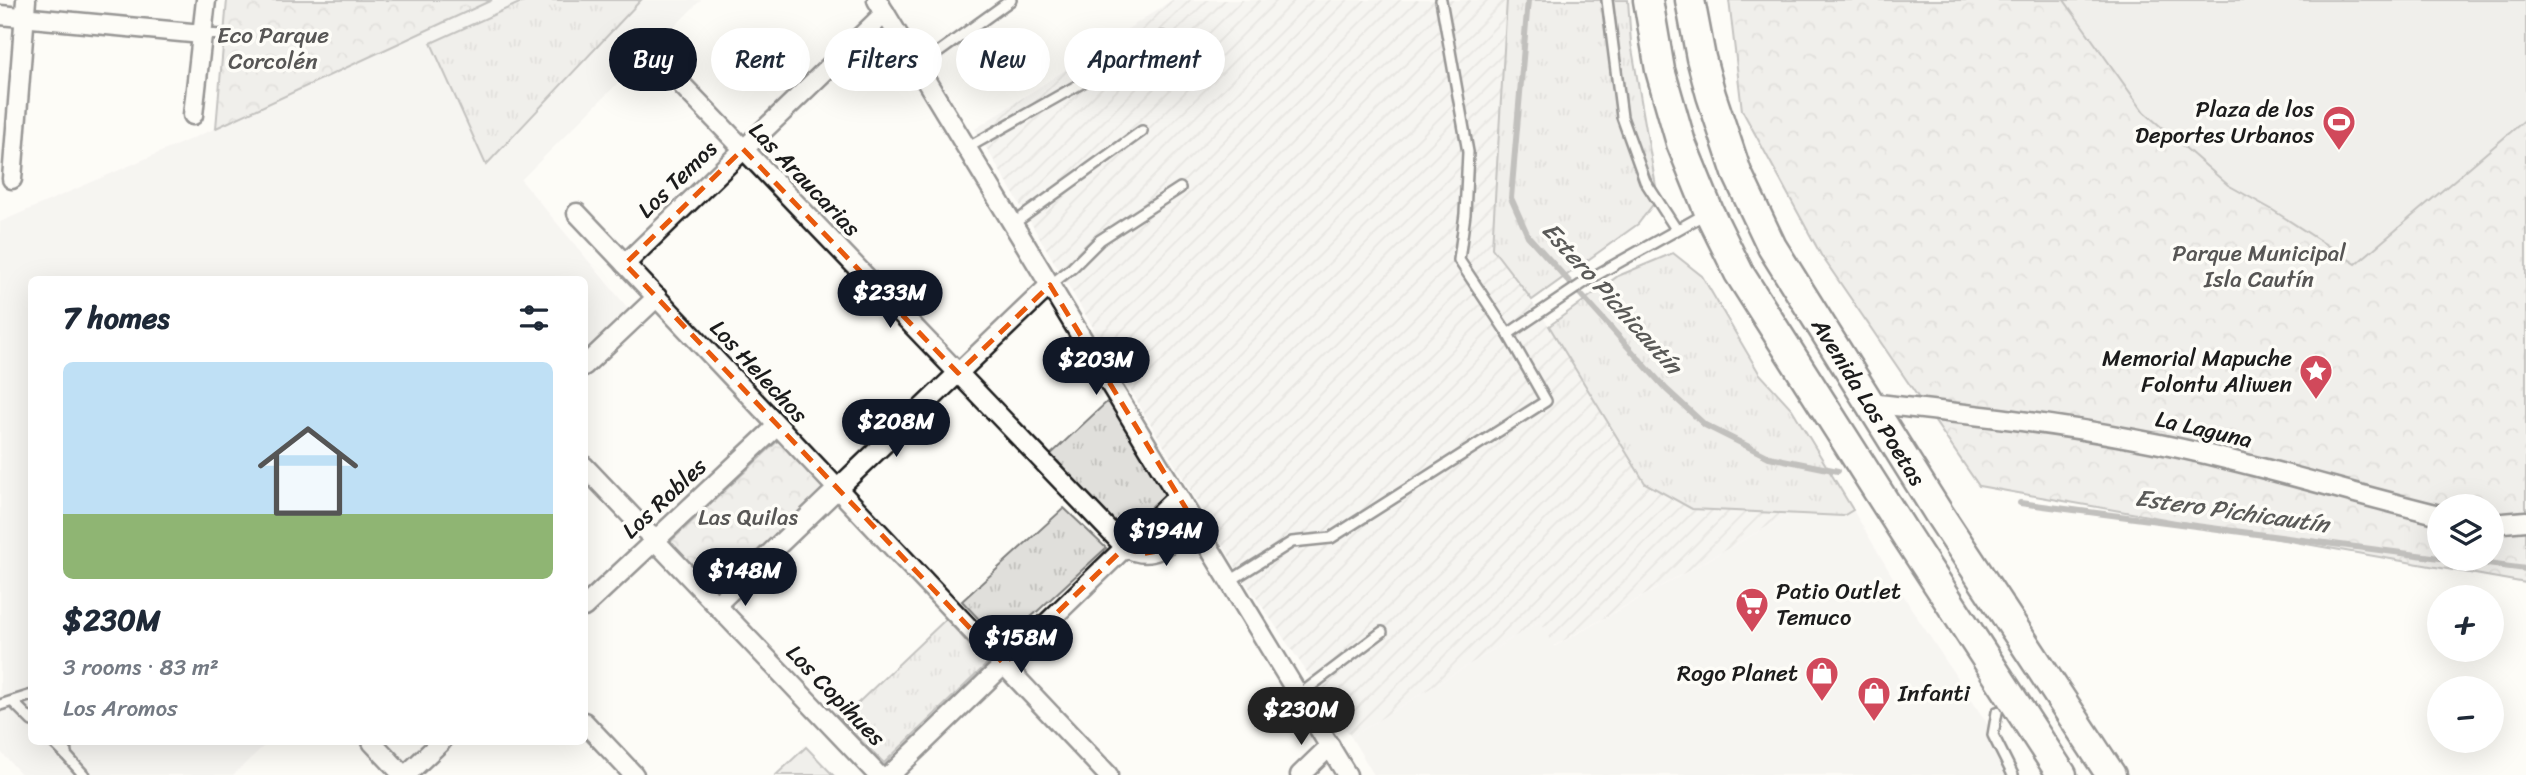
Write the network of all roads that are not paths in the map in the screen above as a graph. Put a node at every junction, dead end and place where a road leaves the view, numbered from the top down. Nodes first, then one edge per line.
1 (206, 0) edge
2 (1011, 0) edge
3 (1441, 0) edge
4 (1607, 0) edge
5 (1648, 0) edge
6 (1690, 0) edge
7 (881, 6) edge
8 (25, 9) edge
9 (0, 15) edge
10 (894, 28) edge
11 (202, 34) junction
12 (225, 35) dead end
13 (942, 50) edge
14 (688, 91) edge
15 (933, 91) edge
16 (1068, 91) edge
17 (193, 115) dead end
18 (1142, 131) dead end
19 (967, 148) junction
20 (743, 149) junction
21 (12, 179) dead end
22 (1180, 188) dead end
23 (1709, 212) junction
24 (577, 213) dead end
25 (1013, 224) junction
26 (1676, 229) junction
27 (625, 264) junction
28 (1050, 285) junction
29 (657, 298) junction
30 (1508, 334) junction
31 (588, 362) edge
32 (958, 373) junction
33 (1869, 403) junction
34 (778, 426) junction
35 (588, 470) edge
36 (837, 489) junction
37 (1178, 496) junction
38 (2427, 512) edge
39 (1193, 520) junction
40 (2526, 521) edge
41 (2504, 523) edge
42 (1907, 537) junction
43 (655, 541) junction
44 (1125, 547) junction
45 (1230, 581) junction
46 (588, 603) edge
47 (716, 606) junction
48 (1382, 632) dead end
49 (1004, 664) junction
50 (1299, 695) junction
51 (28, 696) edge
52 (13, 702) junction
53 (0, 705) edge
54 (1997, 712) joint
55 (28, 716) edge
56 (588, 726) edge
57 (56, 745) edge
58 (65, 745) edge
59 (375, 745) edge
60 (438, 745) edge
61 (1330, 746) junction
62 (66, 755) junction
63 (84, 775) edge
64 (404, 775) edge
65 (634, 775) edge
66 (878, 775) edge
67 (890, 775) edge
68 (1108, 775) edge
69 (1300, 775) edge
70 (1347, 775) edge
71 (2013, 775) edge
72 (2062, 775) edge
73 (2111, 775) edge

1 - 11 street
2 - 13 lane
3 - 30 lane
4 - 26 lane
5 - 23 main road, Avenida Los Poetas
6 - 33 main road, Avenida Los Poetas
7 - 10 street
7 - 20 street, Los Temos
8 - 9 street
8 - 11 street
8 - 21 street
11 - 12 lane
11 - 17 street
14 - 20 street, Las Araucarias
15 - 19 street
16 - 19 lane
18 - 25 lane
19 - 25 street
20 - 27 street, Los Temos
20 - 32 street, Las Araucarias
22 - 28 lane
23 - 26 lane
23 - 42 main road, Avenida Los Poetas
24 - 27 street, Los Helechos
25 - 28 street
26 - 30 lane
27 - 29 street, Los Helechos
28 - 32 street
28 - 37 street
29 - 31 street
29 - 34 street, Los Helechos
30 - 45 lane
32 - 36 street
32 - 44 street, Las Araucarias
33 - 38 street, La Laguna
33 - 73 main road, Avenida Los Poetas
34 - 36 street, Los Helechos
34 - 43 street, Los Robles
35 - 43 street, Los Copihues
36 - 47 street
36 - 49 street, Los Helechos
37 - 39 street
37 - 44 street
39 - 44 street
39 - 45 street
40 - 41 street
42 - 54 main road
42 - 72 main road, Avenida Los Poetas
43 - 46 street, Los Robles
43 - 47 street, Los Copihues
44 - 49 street
45 - 50 street
47 - 66 street, Los Copihues
48 - 50 lane
49 - 67 street
49 - 68 street, Los Helechos
50 - 61 street
51 - 52 lane
52 - 53 lane
52 - 55 lane
54 - 71 lane
56 - 65 street
57 - 62 lane
58 - 62 lane
59 - 64 street
60 - 64 street
61 - 69 street
61 - 70 street
62 - 63 lane

